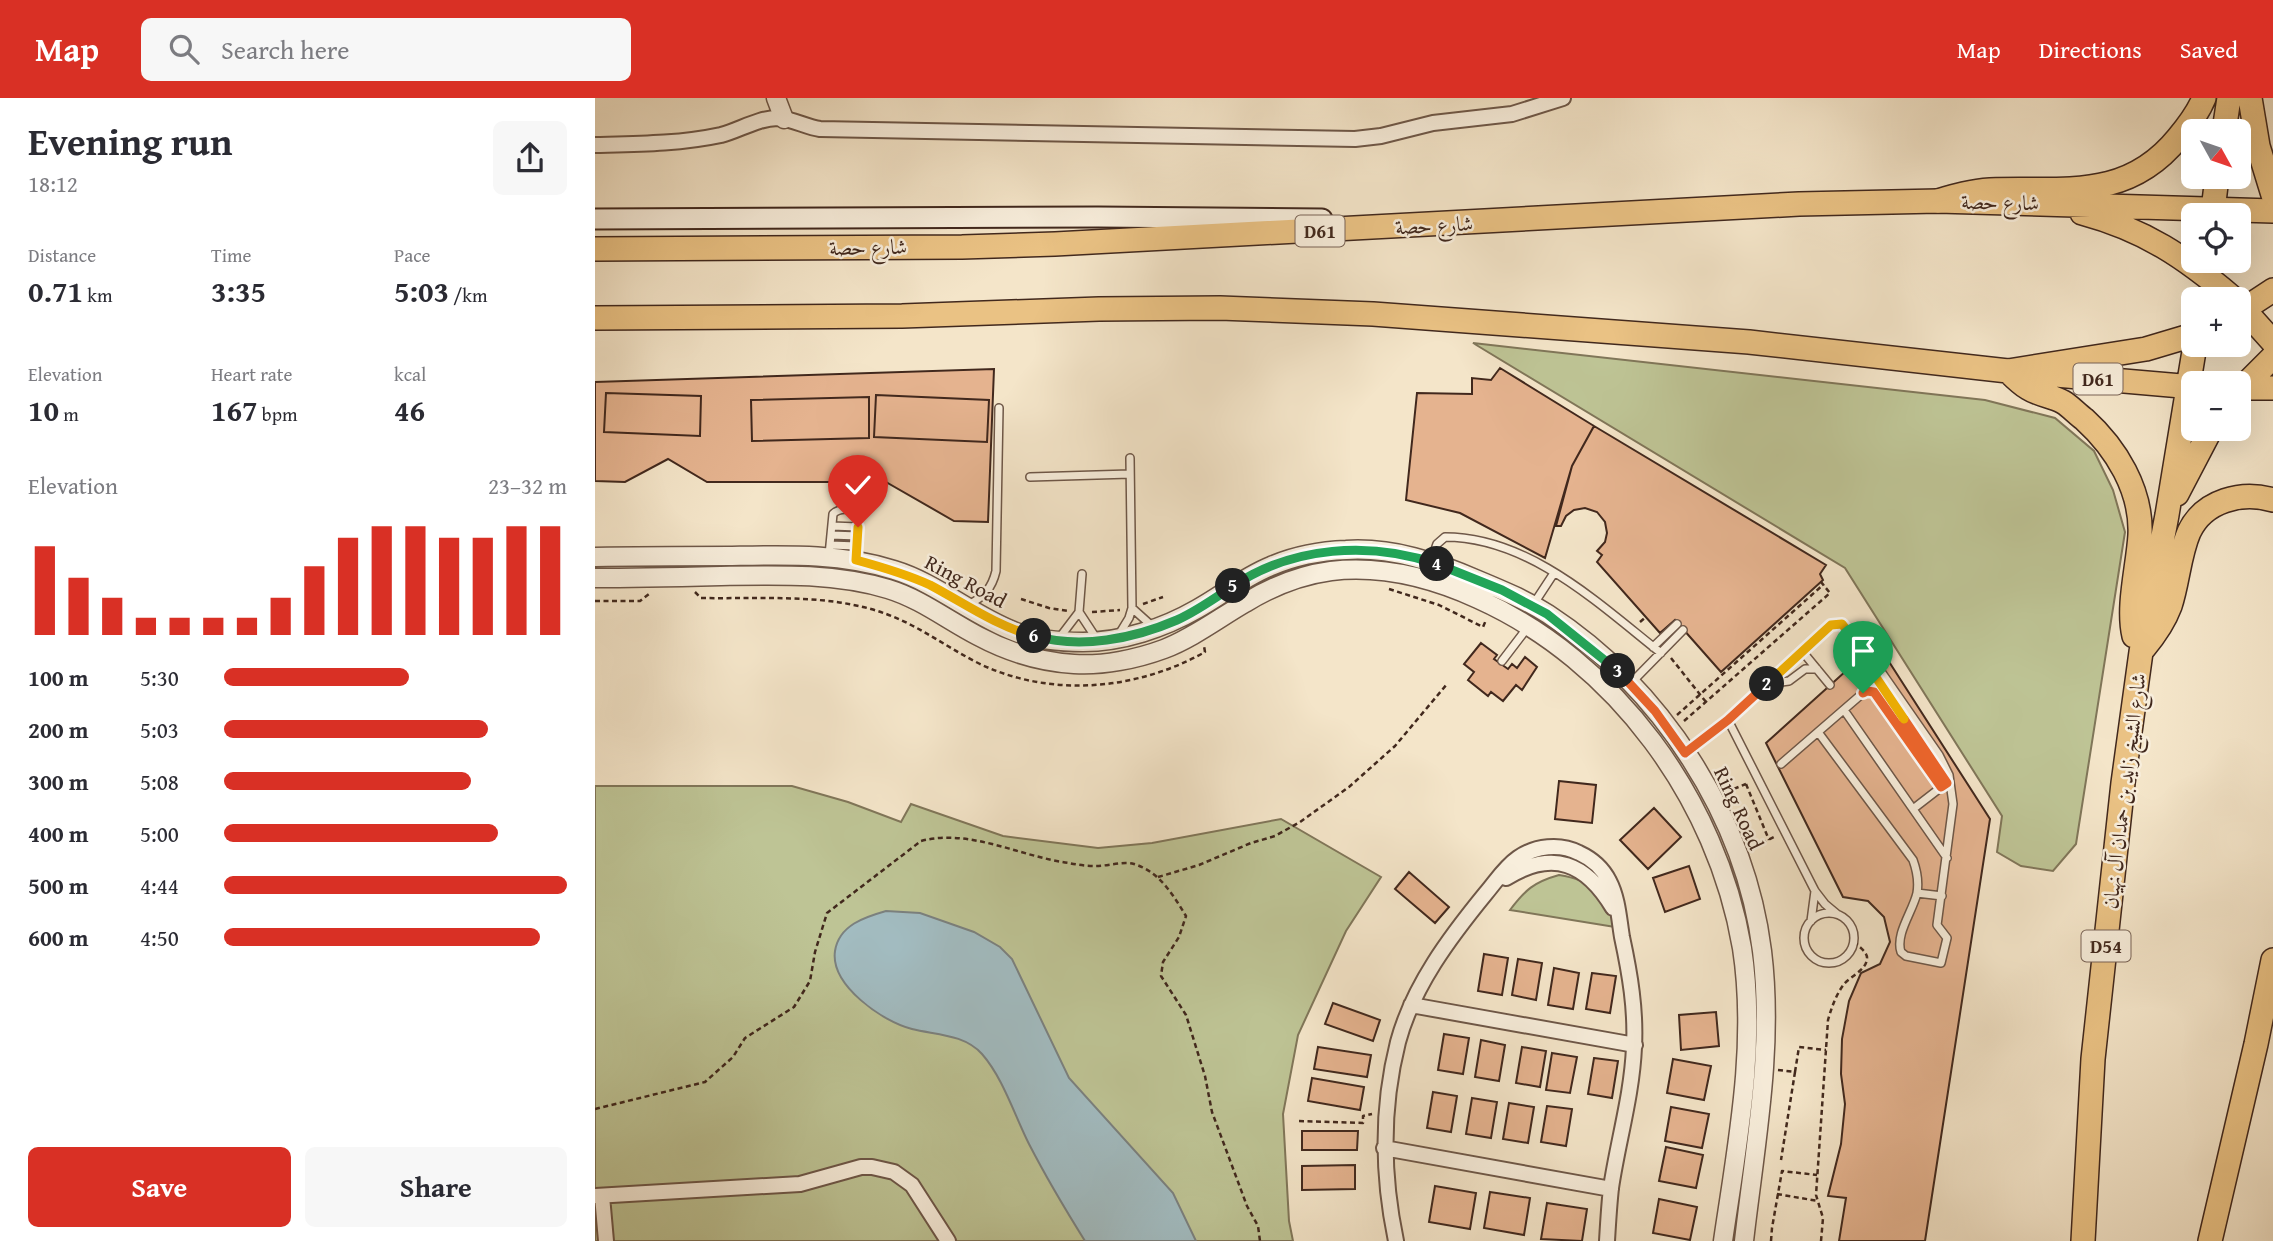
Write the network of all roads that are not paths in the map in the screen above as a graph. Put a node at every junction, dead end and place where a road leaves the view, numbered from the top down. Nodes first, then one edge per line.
1 (776, 98) edge
2 (1563, 98) edge
3 (2204, 98) edge
4 (2229, 98) edge
5 (2250, 98) edge
6 (784, 119) junction
7 (2226, 119) edge
8 (595, 145) edge
9 (2273, 195) edge
10 (1938, 201) junction
11 (2045, 203) junction
12 (2181, 211) edge
13 (2273, 211) edge
14 (2251, 212) edge
15 (595, 219) edge
16 (1480, 223) junction
17 (595, 250) edge
18 (2181, 255) edge
19 (2210, 273) edge
20 (2222, 287) edge
21 (2273, 290) edge
22 (2251, 300) edge
23 (595, 318) edge
24 (2251, 319) edge
25 (2181, 339) edge
26 (2273, 342) edge
27 (2273, 357) edge
28 (2008, 372) junction
29 (2251, 378) edge
30 (2181, 386) edge
31 (2273, 388) edge
32 (2251, 389) edge
33 (999, 408) dead end
34 (2181, 437) edge
35 (2205, 441) edge
36 (1130, 458) dead end
37 (1130, 474) junction
38 (1030, 477) dead end
39 (2273, 500) edge
40 (2167, 515) junction
41 (832, 526) junction
42 (858, 532) junction
43 (831, 535) junction
44 (829, 551) junction
45 (857, 553) junction
46 (595, 557) edge
47 (1431, 562) junction
48 (1554, 573) junction
49 (1082, 574) dead end
50 (595, 578) edge
51 (967, 606) junction
52 (1533, 606) junction
53 (1132, 608) junction
54 (1079, 612) junction
55 (1528, 626) junction
56 (1155, 628) junction
57 (1117, 638) junction
58 (1056, 641) junction
59 (1099, 641) junction
60 (1653, 648) junction
61 (1802, 651) junction
62 (2141, 652) junction
63 (1661, 653) junction
64 (1502, 661) dead end
65 (1817, 669) junction
66 (1631, 683) junction
67 (1767, 684) junction
68 (1830, 685) dead end
69 (1844, 710) junction
70 (1728, 720) junction
71 (1818, 732) junction
72 (1685, 753) junction
73 (1781, 764) dead end
74 (1946, 784) junction
75 (1913, 809) junction
76 (1947, 859) junction
77 (1815, 891) junction
78 (1917, 893) junction
79 (1942, 896) junction
80 (1837, 914) junction
81 (1810, 922) junction
82 (2273, 960) edge
83 (1411, 1005) junction
84 (1635, 1045) junction
85 (1384, 1148) junction
86 (1611, 1189) junction
87 (598, 1196) edge
88 (606, 1241) edge
89 (948, 1241) edge
90 (1396, 1241) edge
91 (1607, 1241) edge
92 (1723, 1241) edge
93 (1744, 1241) edge
94 (2083, 1241) edge
95 (2210, 1241) edge

1 - 6 street
2 - 6 street
3 - 10 main road
4 - 7 main road
5 - 9 main road
6 - 8 street
10 - 11 main road, شارع حصة / D61
10 - 16 main road, شارع حصة / D61
11 - 12 main road, شارع حصة / D61
11 - 18 main road
13 - 14 main road, شارع حصة / D61
15 - 16 main road
16 - 17 main road, شارع حصة / D61
19 - 20 main road
21 - 22 main road
23 - 28 main road, D61
24 - 26 main road
25 - 28 main road
27 - 29 main road
28 - 30 main road, D61
28 - 62 main road
31 - 32 main road
33 - 51 lane
34 - 40 main road, شارع الشيخ زايد بن حمدان آل نهيان / D54
35 - 40 main road
36 - 37 lane
37 - 38 lane
37 - 53 lane
39 - 62 main road
40 - 62 main road, شارع الشيخ زايد بن حمدان آل نهيان / D54
41 - 42 lane
41 - 42 lane
41 - 43 lane
42 - 43 lane
42 - 45 lane
43 - 44 lane
44 - 45 street, Ring Road
44 - 46 street, Ring Road
45 - 51 street, Ring Road
47 - 48 lane
47 - 52 street, Ring Road
47 - 56 street, Ring Road
48 - 52 lane
48 - 60 lane
49 - 54 lane
50 - 55 street, Ring Road
51 - 58 street, Ring Road
52 - 66 street, Ring Road
53 - 56 lane
53 - 57 lane
54 - 58 lane
54 - 59 lane
55 - 64 lane
55 - 92 street, Ring Road
56 - 57 street, Ring Road
57 - 59 street, Ring Road
58 - 59 street, Ring Road
60 - 63 lane
60 - 63 lane
61 - 65 lane
61 - 67 lane
61 - 74 lane
62 - 94 main road, شارع الشيخ زايد بن حمدان آل نهيان / D54
63 - 66 lane
65 - 67 lane
65 - 68 lane
66 - 72 street, Ring Road
67 - 70 lane
69 - 71 lane
69 - 74 lane
69 - 75 lane
70 - 72 lane
70 - 77 lane
71 - 73 lane
71 - 78 lane
72 - 93 street, Ring Road
74 - 75 lane
74 - 76 lane
75 - 76 lane
76 - 79 lane
77 - 80 lane
77 - 81 lane
78 - 79 lane
78 - 79 lane
80 - 81 lane
80 - 81 lane
82 - 95 main road
83 - 84 street
83 - 84 street
83 - 85 street
84 - 86 street
85 - 86 street
85 - 90 street
86 - 91 street
87 - 88 street
87 - 89 street

